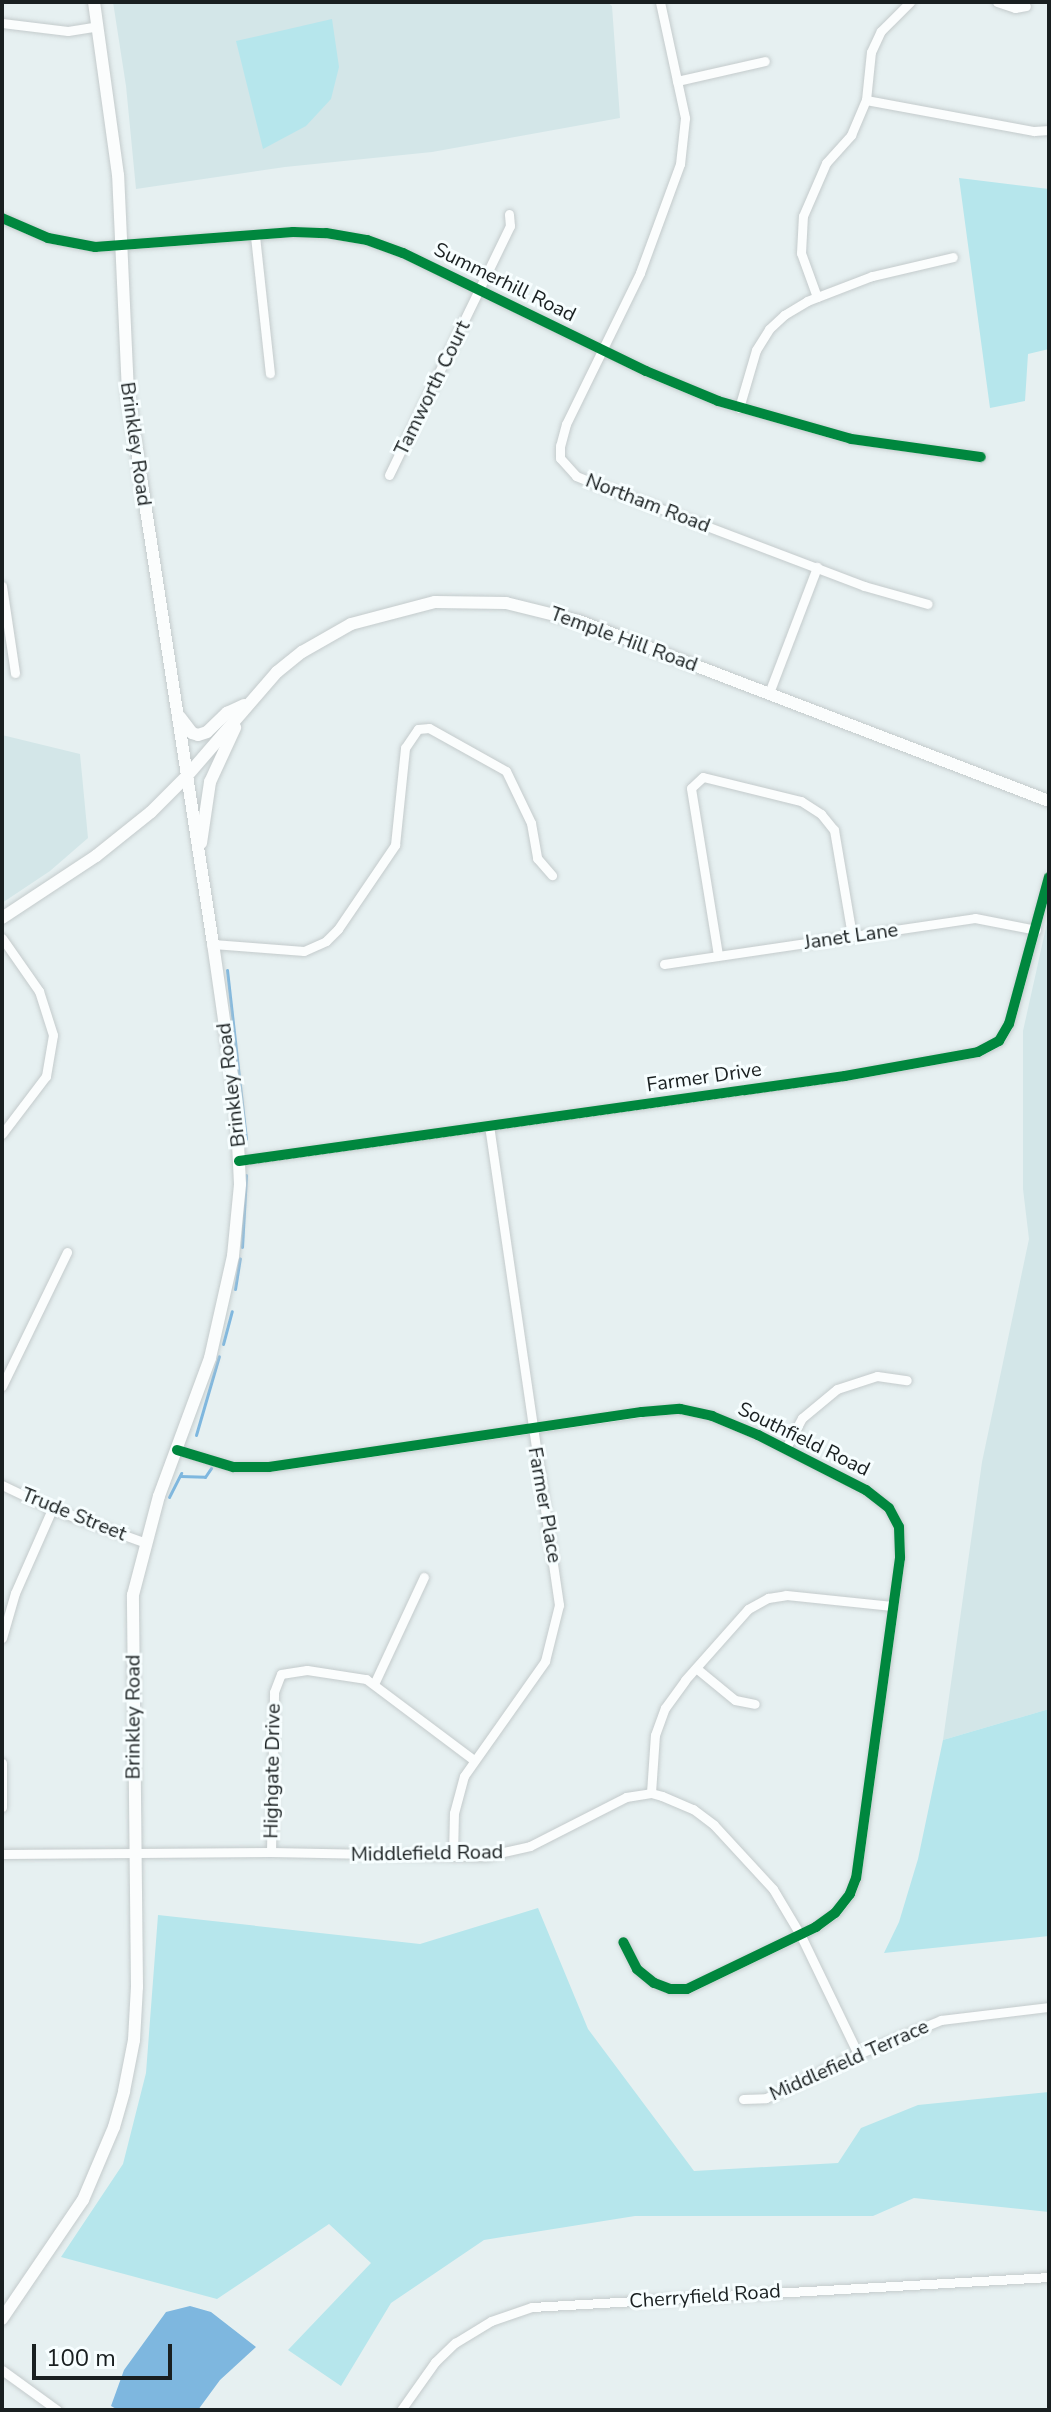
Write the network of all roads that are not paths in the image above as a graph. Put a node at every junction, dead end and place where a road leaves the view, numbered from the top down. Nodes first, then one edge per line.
1 (94, 2) edge
2 (660, 2) edge
3 (910, 2) edge
4 (997, 2) edge
5 (1026, 6) dead end
6 (2, 23) edge
7 (98, 26) junction
8 (765, 61) dead end
9 (677, 81) junction
10 (866, 100) junction
11 (1049, 130) edge
12 (509, 214) dead end
13 (2, 218) edge
14 (255, 236) junction
15 (122, 248) junction
16 (953, 257) dead end
17 (480, 290) junction
18 (817, 297) junction
19 (603, 351) junction
20 (270, 373) dead end
21 (739, 408) junction
22 (981, 457) dead end
23 (389, 475) dead end
24 (817, 567) junction
25 (2, 586) edge
26 (928, 604) dead end
27 (15, 673) dead end
28 (769, 693) junction
29 (248, 704) junction
30 (178, 715) junction
31 (186, 777) junction
32 (1049, 801) edge
33 (200, 858) junction
34 (552, 875) dead end
35 (1049, 877) edge
36 (2, 918) edge
37 (1036, 930) junction
38 (852, 935) junction
39 (2, 938) edge
40 (213, 944) junction
41 (718, 955) junction
42 (664, 964) dead end
43 (489, 1127) junction
44 (2, 1134) edge
45 (239, 1161) junction
46 (67, 1252) dead end
47 (907, 1380) dead end
48 (2, 1386) edge
49 (533, 1430) junction
50 (786, 1448) junction
51 (177, 1450) junction
52 (2, 1485) edge
53 (52, 1509) junction
54 (146, 1543) junction
55 (424, 1577) dead end
56 (892, 1606) junction
57 (2, 1638) edge
58 (696, 1668) junction
59 (374, 1684) junction
60 (755, 1704) dead end
61 (474, 1760) junction
62 (2, 1763) edge
63 (651, 1793) junction
64 (2, 1807) edge
65 (271, 1852) junction
66 (2, 1854) edge
67 (134, 1856) junction
68 (453, 1856) junction
69 (801, 1936) junction
70 (623, 1942) dead end
71 (1049, 2007) edge
72 (858, 2054) junction
73 (743, 2099) dead end
74 (1049, 2277) edge
75 (2, 2319) edge
76 (2, 2370) edge
77 (57, 2410) edge
78 (401, 2410) edge

1 - 7 main road, Brinkley Road
2 - 9 street, Northam Road
3 - 10 street
4 - 5 street
6 - 7 street
7 - 15 main road, Brinkley Road
8 - 9 street
9 - 19 street, Northam Road
10 - 11 street
10 - 18 street
12 - 17 street, Tamworth Court
13 - 15 street, Summerhill Road
14 - 15 street, Summerhill Road
14 - 17 street, Summerhill Road
14 - 20 street
15 - 30 main road, Brinkley Road
16 - 18 street
17 - 19 street, Summerhill Road
17 - 23 street, Tamworth Court
18 - 21 street
19 - 21 street, Summerhill Road
19 - 24 street, Northam Road
21 - 22 street, Summerhill Road
24 - 26 street, Northam Road
24 - 28 street
25 - 27 street
28 - 29 main road, Temple Hill Road
28 - 32 main road, Temple Hill Road
29 - 30 main road
29 - 31 main road, Temple Hill Road
29 - 33 main road
30 - 31 main road, Brinkley Road
31 - 33 main road, Brinkley Road
31 - 36 main road, Temple Hill Road
33 - 40 main road, Brinkley Road
34 - 40 street
35 - 37 street, Farmer Drive
37 - 38 street, Janet Lane
37 - 43 street, Farmer Drive
38 - 41 street, Janet Lane
38 - 41 street
39 - 44 street
40 - 45 main road, Brinkley Road
41 - 42 street, Janet Lane
43 - 45 street, Farmer Drive
43 - 49 street, Farmer Place
45 - 51 main road, Brinkley Road
46 - 48 street
47 - 50 street
49 - 50 street, Southfield Road
49 - 51 street, Southfield Road
49 - 61 street, Farmer Place
50 - 56 street, Southfield Road
51 - 54 main road, Brinkley Road
52 - 53 street, Trude Street
53 - 54 street, Trude Street
53 - 57 street
54 - 67 main road, Brinkley Road
55 - 59 street
56 - 58 street
56 - 69 street, Southfield Road
58 - 60 street
58 - 63 street
59 - 61 street, Highgate Drive
59 - 65 street, Highgate Drive
61 - 68 street, Farmer Place
62 - 64 street
63 - 68 street, Middlefield Road
63 - 69 street
65 - 67 street, Middlefield Road
65 - 68 street, Middlefield Road
66 - 67 street, Middlefield Road
67 - 75 main road, Brinkley Road
69 - 70 street, Southfield Road
69 - 72 street
71 - 72 street, Middlefield Terrace
72 - 73 street, Middlefield Terrace
74 - 78 street, Cherryfield Road
76 - 77 street

